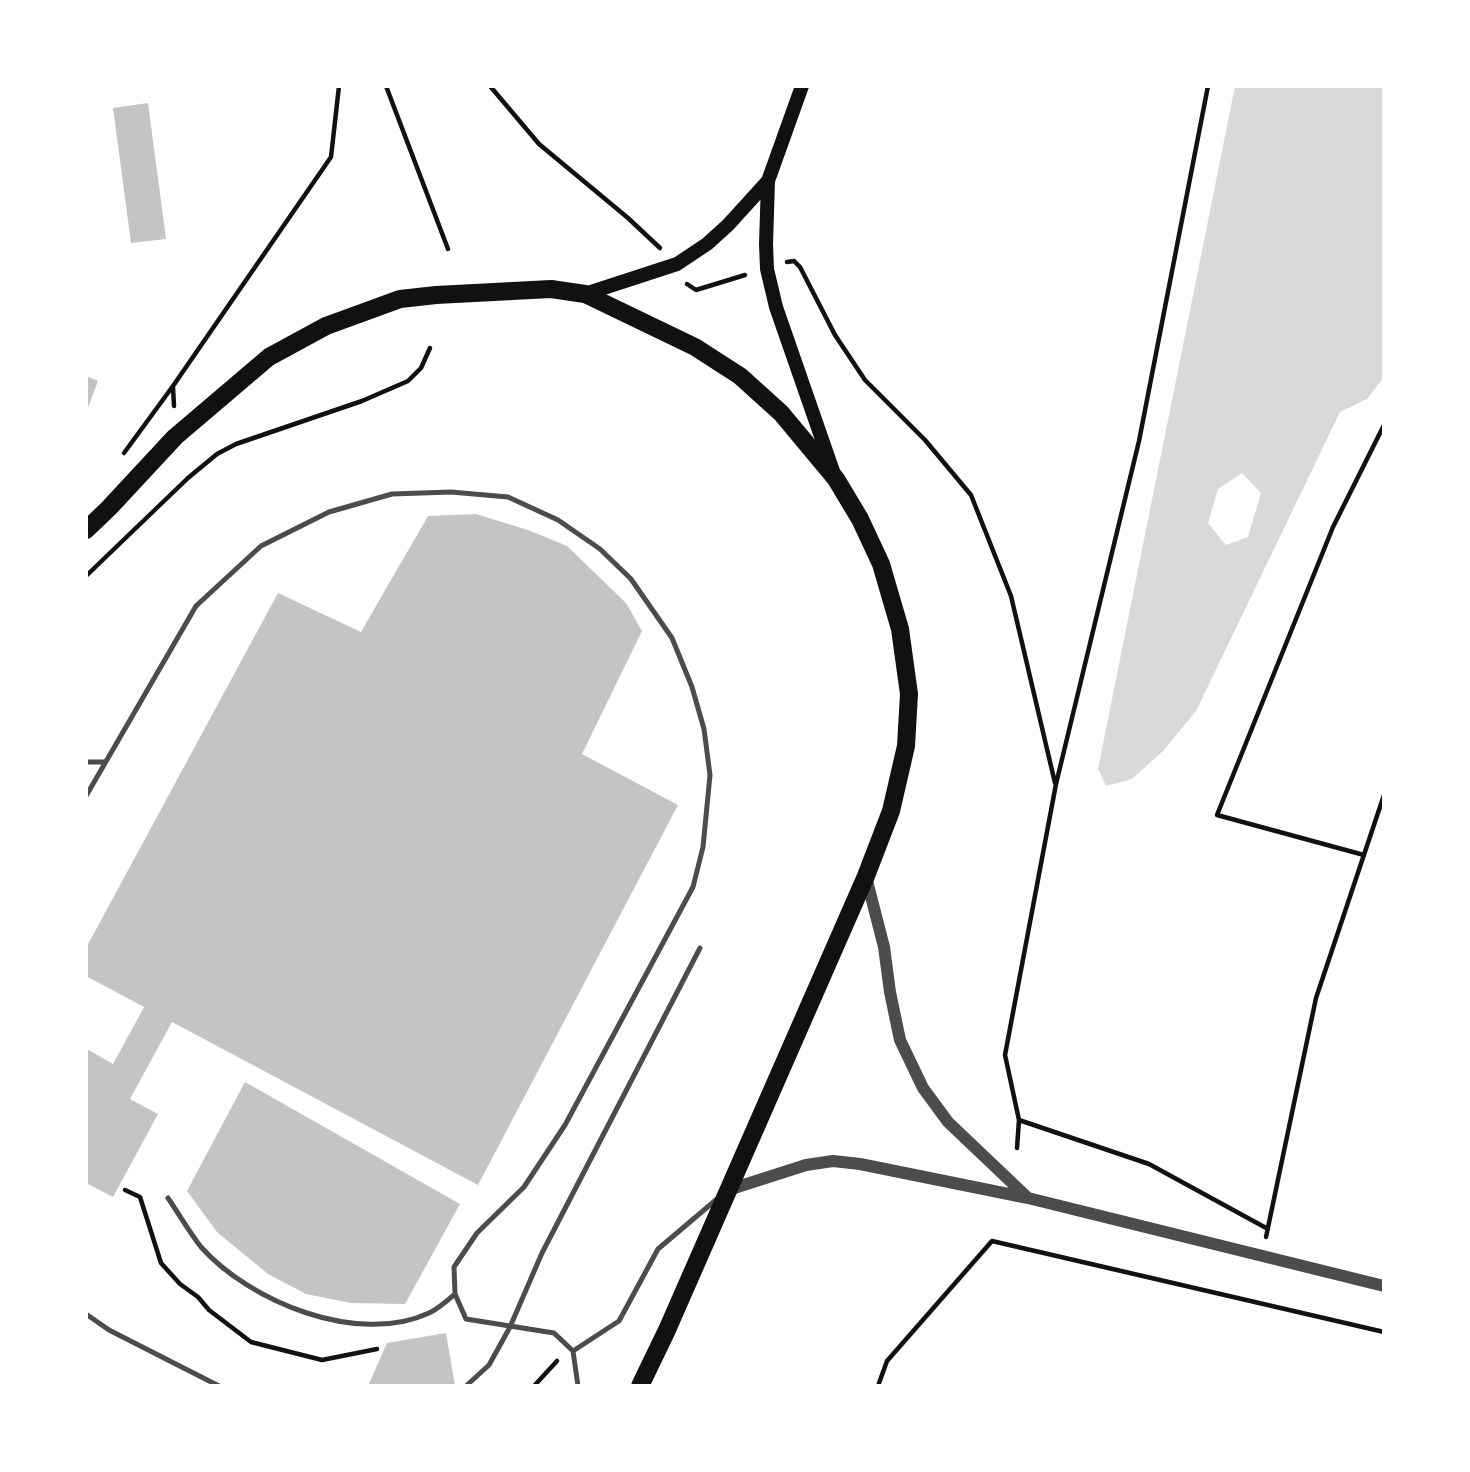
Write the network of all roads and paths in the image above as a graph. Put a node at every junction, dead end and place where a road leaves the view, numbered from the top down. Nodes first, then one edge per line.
1 (339, 86) edge
2 (386, 86) edge
3 (490, 86) edge
4 (802, 86) edge
5 (1208, 86) edge
6 (768, 181) junction
7 (448, 249) dead end
8 (677, 264) junction
9 (767, 269) junction
10 (585, 293) junction
11 (430, 348) dead end
12 (1384, 425) edge
13 (117, 463) dead end
14 (836, 479) junction
15 (86, 530) edge
16 (86, 576) edge
17 (86, 762) edge
18 (104, 762) junction
19 (1056, 784) junction
20 (1384, 795) edge
21 (86, 796) edge
22 (1364, 855) junction
23 (866, 876) junction
24 (699, 948) dead end
25 (1019, 1120) junction
26 (1017, 1148) dead end
27 (125, 1190) dead end
28 (728, 1190) junction
29 (168, 1198) dead end
30 (1028, 1198) junction
31 (1268, 1229) junction
32 (1263, 1255) junction
33 (1384, 1286) edge
34 (455, 1294) junction
35 (86, 1314) edge
36 (510, 1327) junction
37 (1384, 1332) edge
38 (377, 1349) dead end
39 (573, 1351) junction
40 (219, 1386) edge
41 (466, 1386) edge
42 (534, 1386) edge
43 (578, 1386) edge
44 (640, 1386) edge
45 (878, 1386) edge

1 - 13 path
2 - 7 path
3 - 8 path
4 - 6 main road
5 - 19 path
6 - 8 main road
6 - 9 main road
8 - 9 path
8 - 10 main road
9 - 14 main road
9 - 19 path
10 - 14 main road
10 - 15 main road
11 - 16 path
12 - 22 path
14 - 23 main road
17 - 18 lane
18 - 21 lane
18 - 34 lane
19 - 25 path
20 - 22 path
22 - 31 path
23 - 28 main road
23 - 30 street
24 - 36 lane
25 - 26 path
25 - 31 path
27 - 38 path
28 - 30 street
28 - 39 lane
28 - 44 main road
29 - 34 lane
30 - 32 street
31 - 32 path
32 - 33 street
34 - 36 lane
35 - 40 lane
36 - 39 lane
36 - 41 lane
37 - 45 path
39 - 42 path
39 - 43 lane

